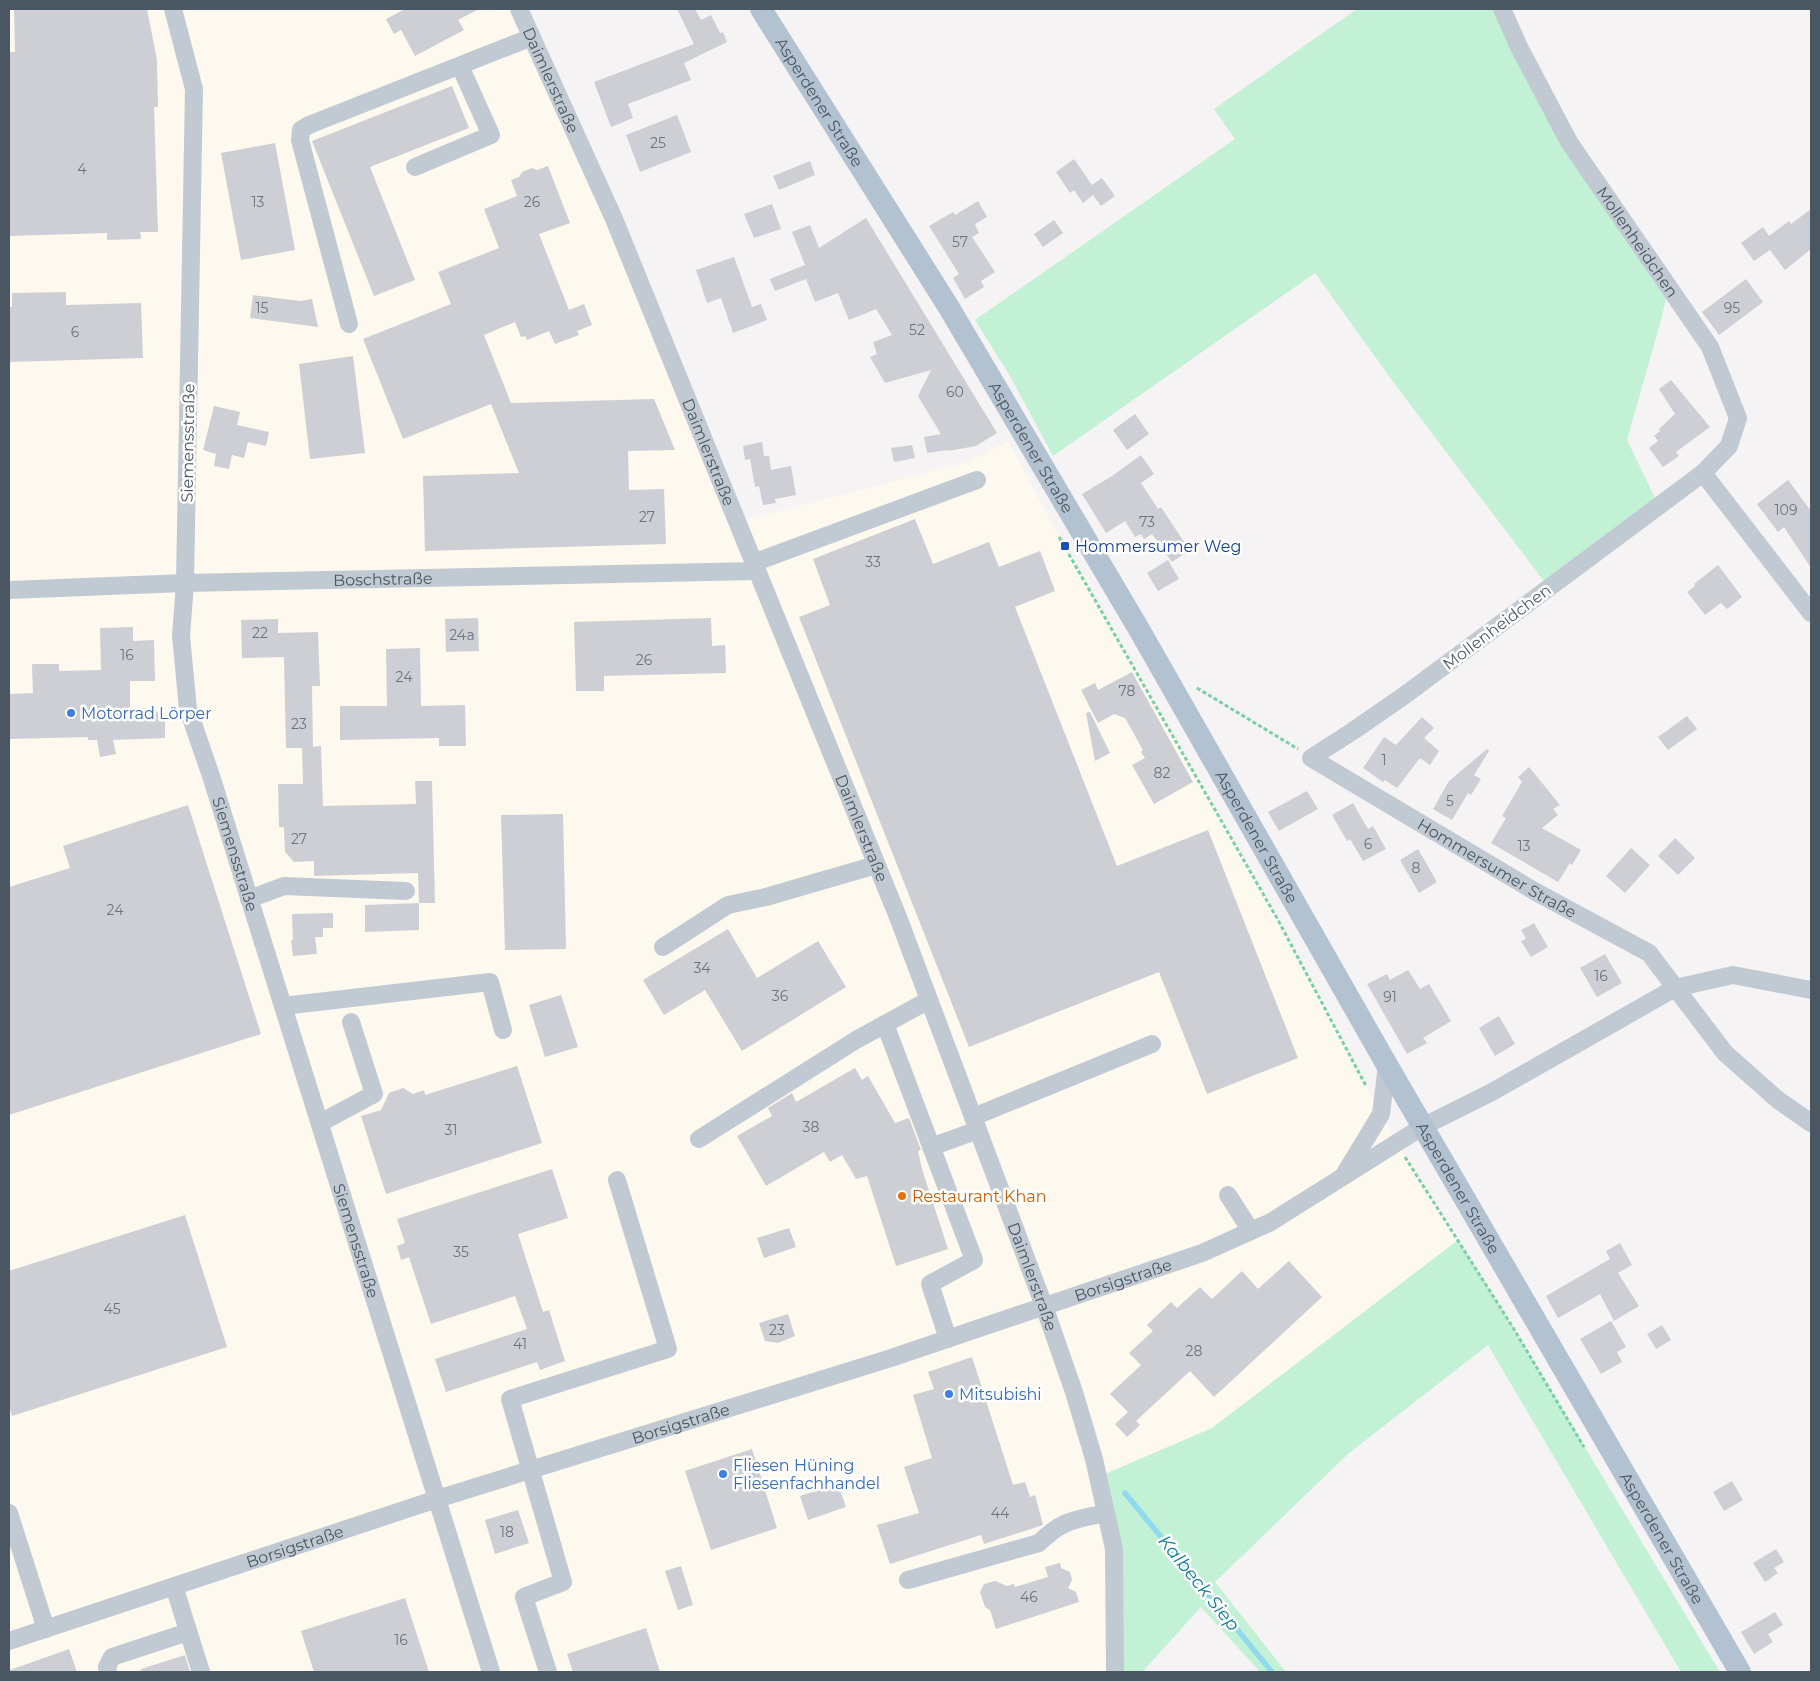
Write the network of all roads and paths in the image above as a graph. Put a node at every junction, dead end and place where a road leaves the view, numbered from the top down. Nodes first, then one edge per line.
1 (173, 9) edge
2 (519, 9) edge
3 (761, 9) edge
4 (1502, 9) edge
5 (532, 38) junction
6 (460, 66) junction
7 (415, 167) dead end
8 (349, 324) dead end
9 (1703, 473) junction
10 (977, 480) dead end
11 (1057, 534) dead end
12 (755, 567) junction
13 (185, 583) junction
14 (9, 590) edge
15 (1811, 614) edge
16 (1165, 676) junction
17 (1312, 758) junction
18 (876, 865) junction
19 (406, 891) dead end
20 (249, 899) junction
21 (663, 947) dead end
22 (1675, 988) junction
23 (1811, 990) edge
24 (929, 1000) junction
25 (283, 1006) junction
26 (351, 1022) dead end
27 (884, 1024) junction
28 (503, 1030) dead end
29 (1152, 1044) dead end
30 (1386, 1065) junction
31 (1381, 1114) junction
32 (320, 1123) junction
33 (976, 1123) junction
34 (1811, 1123) edge
35 (1422, 1126) junction
36 (699, 1139) dead end
37 (1397, 1143) junction
38 (931, 1147) junction
39 (1341, 1179) junction
40 (616, 1180) dead end
41 (1228, 1195) dead end
42 (1250, 1232) junction
43 (1044, 1306) junction
44 (948, 1339) junction
45 (1587, 1453) dead end
46 (530, 1470) junction
47 (438, 1499) junction
48 (9, 1513) edge
49 (1106, 1513) junction
50 (908, 1580) dead end
51 (174, 1586) junction
52 (46, 1628) junction
53 (188, 1632) junction
54 (9, 1641) edge
55 (108, 1672) edge
56 (201, 1672) edge
57 (491, 1672) edge
58 (548, 1672) edge
59 (1116, 1672) edge
60 (1740, 1672) edge

1 - 13 street, Siemensstraße
2 - 5 street, Daimlerstraße
3 - 16 main road, Asperdener Straße
4 - 9 street, Mollenheidchen
5 - 6 street
5 - 12 street, Daimlerstraße
6 - 7 street
6 - 8 street
9 - 15 street
9 - 17 street, Mollenheidchen
10 - 12 street, Boschstraße
11 - 31 path
12 - 13 street, Boschstraße
12 - 18 street, Daimlerstraße
13 - 14 street, Boschstraße
13 - 20 street, Siemensstraße
16 - 17 path
16 - 30 main road, Asperdener Straße
17 - 22 street, Hommersumer Straße
18 - 21 street
18 - 24 street, Daimlerstraße
19 - 20 street
20 - 25 street, Siemensstraße
22 - 23 street
22 - 34 street, Hommersumer Straße
22 - 35 street
24 - 27 street
24 - 33 street, Daimlerstraße
25 - 28 street
25 - 32 street, Siemensstraße
26 - 32 street
27 - 36 street
27 - 38 street
29 - 33 street
30 - 31 street, Borsigstraße
30 - 35 main road, Asperdener Straße
31 - 39 street, Borsigstraße
32 - 47 street, Siemensstraße
33 - 38 street
33 - 43 street, Daimlerstraße
35 - 37 street, Borsigstraße
35 - 60 main road, Asperdener Straße
37 - 39 street, Borsigstraße
37 - 45 path
38 - 44 street
39 - 42 street, Borsigstraße
40 - 46 street
41 - 42 street
42 - 43 street, Borsigstraße
43 - 44 street, Borsigstraße
43 - 49 street, Daimlerstraße
44 - 46 street, Borsigstraße
46 - 47 street, Borsigstraße
46 - 58 street
47 - 51 street, Borsigstraße
47 - 57 street, Siemensstraße
48 - 52 street
49 - 50 street
49 - 59 street, Daimlerstraße
51 - 52 street, Borsigstraße
51 - 53 street
52 - 54 street, Borsigstraße
53 - 55 street
53 - 56 street

